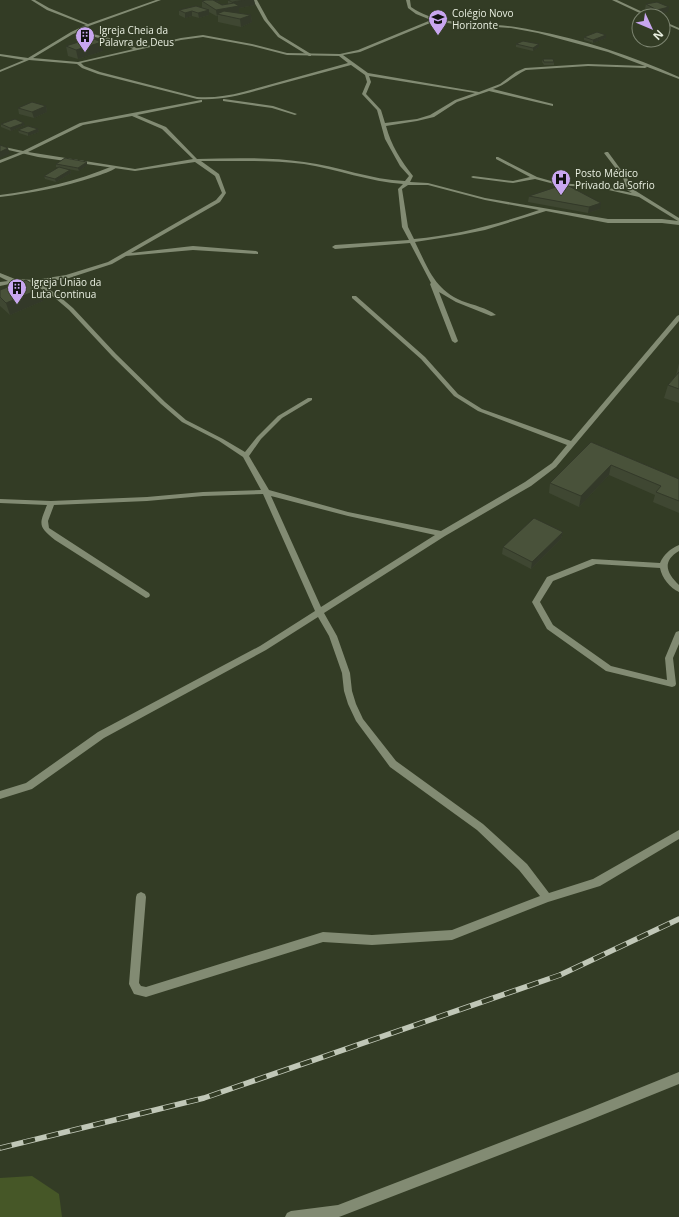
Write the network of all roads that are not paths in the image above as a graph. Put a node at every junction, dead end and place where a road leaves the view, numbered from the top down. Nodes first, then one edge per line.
1 (33, 0) edge
2 (159, 0) edge
3 (255, 0) edge
4 (408, 0) edge
5 (614, 0) edge
6 (632, 8) edge
7 (434, 20) junction
8 (87, 26) junction
9 (136, 49) junction
10 (0, 55) edge
11 (310, 55) junction
12 (340, 56) junction
13 (28, 59) junction
14 (78, 63) junction
15 (352, 63) junction
16 (653, 67) junction
17 (0, 71) edge
18 (367, 74) junction
19 (679, 78) edge
20 (490, 90) junction
21 (480, 92) junction
22 (219, 99) junction
23 (208, 100) junction
24 (551, 105) dead end
25 (132, 114) junction
26 (294, 114) dead end
27 (383, 125) junction
28 (0, 147) edge
29 (23, 152) junction
30 (606, 153) dead end
31 (498, 158) dead end
32 (196, 160) junction
33 (0, 162) edge
34 (115, 167) junction
35 (473, 177) dead end
36 (535, 178) junction
37 (407, 183) junction
38 (0, 196) edge
39 (638, 196) junction
40 (546, 210) junction
41 (679, 220) edge
42 (679, 223) edge
43 (413, 241) junction
44 (335, 247) dead end
45 (256, 253) dead end
46 (124, 256) junction
47 (0, 275) edge
48 (431, 279) junction
49 (14, 281) junction
50 (35, 282) junction
51 (0, 284) edge
52 (354, 297) dead end
53 (493, 315) dead end
54 (679, 317) edge
55 (455, 341) dead end
56 (310, 399) dead end
57 (572, 444) junction
58 (246, 456) junction
59 (266, 492) junction
60 (0, 501) edge
61 (51, 503) junction
62 (442, 534) junction
63 (679, 548) edge
64 (663, 566) junction
65 (679, 588) edge
66 (146, 595) dead end
67 (319, 612) junction
68 (679, 634) edge
69 (676, 686) edge
70 (0, 795) edge
71 (679, 834) edge
72 (141, 897) dead end
73 (547, 898) junction
74 (679, 1078) edge
75 (291, 1217) edge

1 - 8 street
2 - 8 street
3 - 11 street
4 - 7 street
5 - 6 street
7 - 12 street
7 - 16 street
8 - 9 street
8 - 13 street
9 - 11 street
9 - 14 street
10 - 13 street
11 - 12 street
12 - 15 street
13 - 14 street
13 - 17 street
14 - 23 street
15 - 18 street
15 - 22 street
16 - 19 street
16 - 20 street
18 - 21 street
18 - 27 street
20 - 21 street
20 - 24 street
21 - 27 street
22 - 23 street
22 - 26 street
23 - 25 street
25 - 29 street
25 - 32 street
27 - 37 street
28 - 29 street
29 - 33 street
29 - 34 street
30 - 39 street
31 - 36 street
32 - 34 street
32 - 37 street
32 - 46 street
34 - 38 street
35 - 36 street
36 - 39 street
37 - 40 street
37 - 43 street
39 - 41 street
40 - 42 street
40 - 43 street
43 - 44 street
43 - 48 street
45 - 46 street
46 - 50 street
47 - 49 street
48 - 53 street
48 - 55 street
49 - 50 street
49 - 51 street
50 - 58 street
52 - 57 street
54 - 57 street
56 - 58 street
57 - 62 street
58 - 59 street
59 - 61 street
59 - 62 street
59 - 67 street
60 - 61 street
61 - 66 street
62 - 67 street
63 - 64 street
64 - 65 street
64 - 69 street
67 - 70 street
67 - 73 street
68 - 69 street
71 - 73 street
72 - 73 street
74 - 75 street

